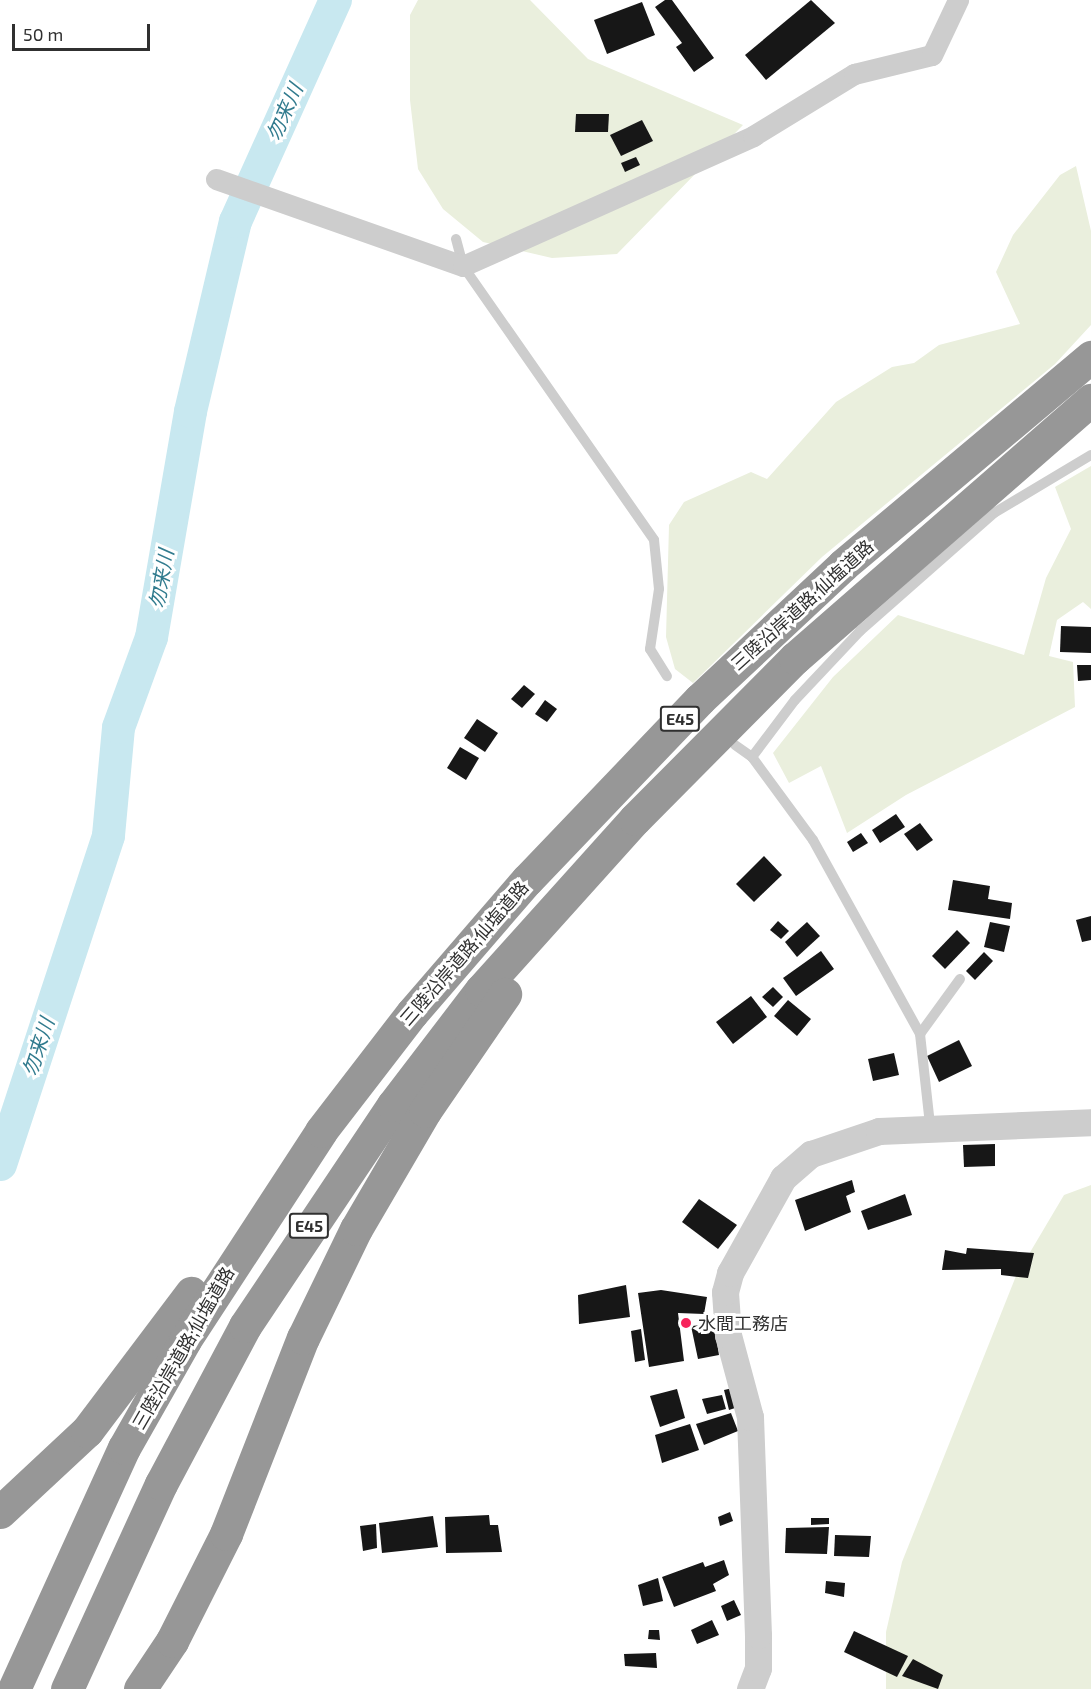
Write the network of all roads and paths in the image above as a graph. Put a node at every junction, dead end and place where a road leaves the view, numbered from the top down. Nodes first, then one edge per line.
1 (958, 0) edge
2 (216, 179) dead end
3 (456, 239) dead end
4 (463, 266) junction
5 (1091, 357) edge
6 (1091, 400) edge
7 (1091, 455) edge
8 (667, 676) dead end
9 (735, 745) dead end
10 (752, 757) junction
11 (635, 819) junction
12 (960, 979) dead end
13 (920, 1034) junction
14 (1091, 1122) edge
15 (930, 1125) junction
16 (321, 1131) junction
17 (0, 1512) edge
18 (14, 1689) edge
19 (67, 1689) edge
20 (140, 1689) edge
21 (750, 1689) edge

1 - 4 street
2 - 4 street
3 - 4 lane
4 - 8 lane
5 - 16 highway, 三陸沿岸道路;仙塩道路 / E45
6 - 11 highway, 三陸沿岸道路;仙塩道路 / E45
7 - 10 lane
9 - 10 lane
10 - 13 lane
11 - 19 highway, 三陸沿岸道路;仙塩道路 / E45
11 - 20 highway
12 - 13 lane
13 - 15 lane
14 - 15 street
15 - 21 street
16 - 17 highway
16 - 18 highway, 三陸沿岸道路;仙塩道路 / E45

